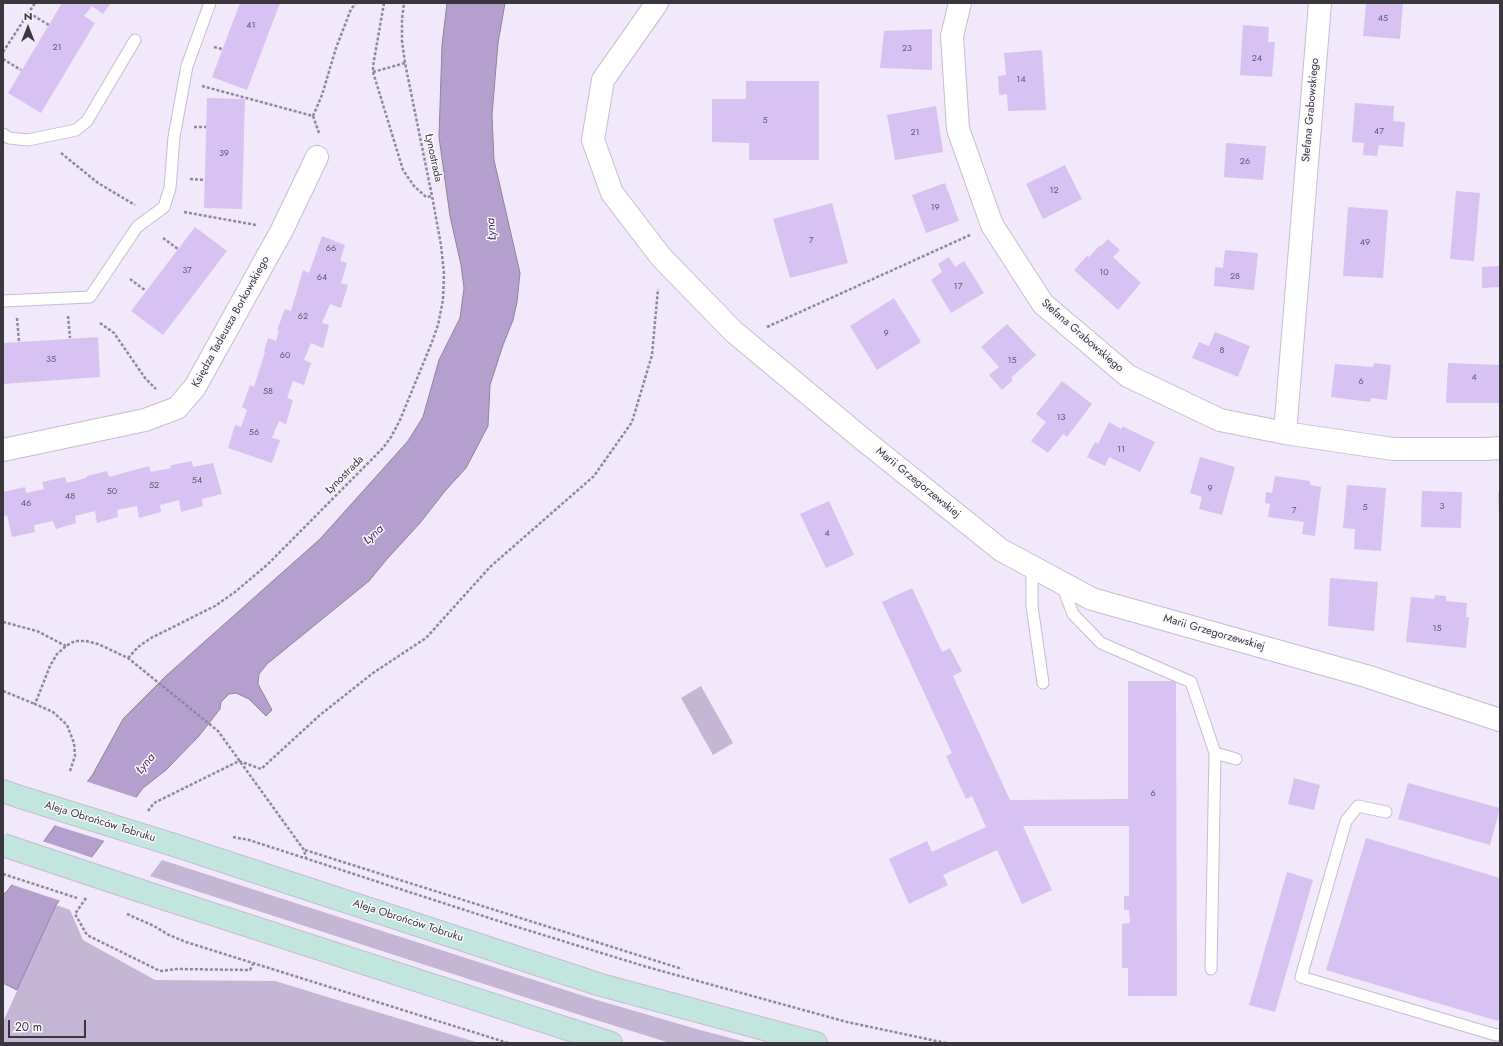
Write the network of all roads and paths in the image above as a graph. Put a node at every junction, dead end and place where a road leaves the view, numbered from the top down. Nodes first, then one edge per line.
1 (35, 3) edge
2 (210, 3) edge
3 (356, 3) edge
4 (384, 3) edge
5 (404, 3) edge
6 (657, 3) edge
7 (960, 3) edge
8 (1320, 3) edge
9 (29, 12) junction
10 (49, 25) dead end
11 (135, 40) dead end
12 (3, 52) edge
13 (3, 59) edge
14 (405, 63) junction
15 (21, 70) dead end
16 (374, 72) junction
17 (200, 85) dead end
18 (313, 116) junction
19 (3, 134) edge
20 (56, 149) dead end
21 (317, 157) joint
22 (185, 179) dead end
23 (205, 180) dead end
24 (122, 196) dead end
25 (432, 196) junction
26 (184, 212) dead end
27 (260, 226) dead end
28 (972, 234) dead end
29 (163, 238) dead end
30 (178, 249) dead end
31 (661, 256) junction
32 (130, 279) dead end
33 (146, 291) dead end
34 (3, 301) edge
35 (17, 314) dead end
36 (68, 314) dead end
37 (100, 323) dead end
38 (70, 338) dead end
39 (742, 339) junction
40 (19, 342) dead end
41 (177, 408) junction
42 (1285, 433) junction
43 (1500, 448) edge
44 (3, 450) edge
45 (1032, 567) junction
46 (1062, 583) junction
47 (3, 622) edge
48 (66, 646) junction
49 (128, 658) junction
50 (1043, 683) dead end
51 (3, 691) edge
52 (35, 704) junction
53 (1500, 720) edge
54 (1215, 753) junction
55 (1236, 759) dead end
56 (239, 761) junction
57 (70, 771) dead end
58 (12, 794) edge
59 (1386, 812) dead end
60 (249, 840) dead end
61 (3, 845) edge
62 (304, 850) junction
63 (306, 858) junction
64 (3, 874) edge
65 (89, 902) dead end
66 (125, 913) dead end
67 (75, 914) dead end
68 (253, 964) junction
69 (682, 969) dead end
70 (1211, 969) dead end
71 (1500, 1034) edge
72 (508, 1043) edge
73 (611, 1043) edge
74 (816, 1043) edge
75 (946, 1043) edge

1 - 9 path
2 - 34 lane
3 - 18 path
4 - 16 path
5 - 14 path, Łynostrada
6 - 31 street, Marii Grzegorzewskiej
7 - 42 street, Stefana Grabowskiego
8 - 42 street, Stefana Grabowskiego
9 - 10 path
9 - 12 path
11 - 19 lane
13 - 15 path
14 - 16 path
14 - 25 path, Łynostrada
16 - 25 path
17 - 18 path
18 - 21 path
20 - 24 path
21 - 41 street, Księdza Tadeusza Borkowskiego
22 - 23 path
25 - 49 path, Łynostrada
26 - 27 path
28 - 39 path
29 - 30 path
31 - 39 street, Marii Grzegorzewskiej
31 - 56 path
32 - 33 path
35 - 40 path
36 - 38 path
37 - 41 path
39 - 45 street, Marii Grzegorzewskiej
41 - 44 street, Księdza Tadeusza Borkowskiego
42 - 43 street, Stefana Grabowskiego
45 - 46 street, Marii Grzegorzewskiej
45 - 50 lane
46 - 53 street, Marii Grzegorzewskiej
46 - 54 lane
47 - 48 path
48 - 49 path
48 - 52 path
49 - 56 path
51 - 52 path
52 - 57 path
54 - 55 lane
54 - 70 lane
56 - 62 path
58 - 74 main road, Aleja Obrońców Tobruku, bridge
59 - 71 lane
60 - 63 path
61 - 73 main road, bridge
62 - 63 path
62 - 69 path
63 - 75 path
64 - 65 path, bridge
66 - 68 path
67 - 68 path
68 - 72 path

